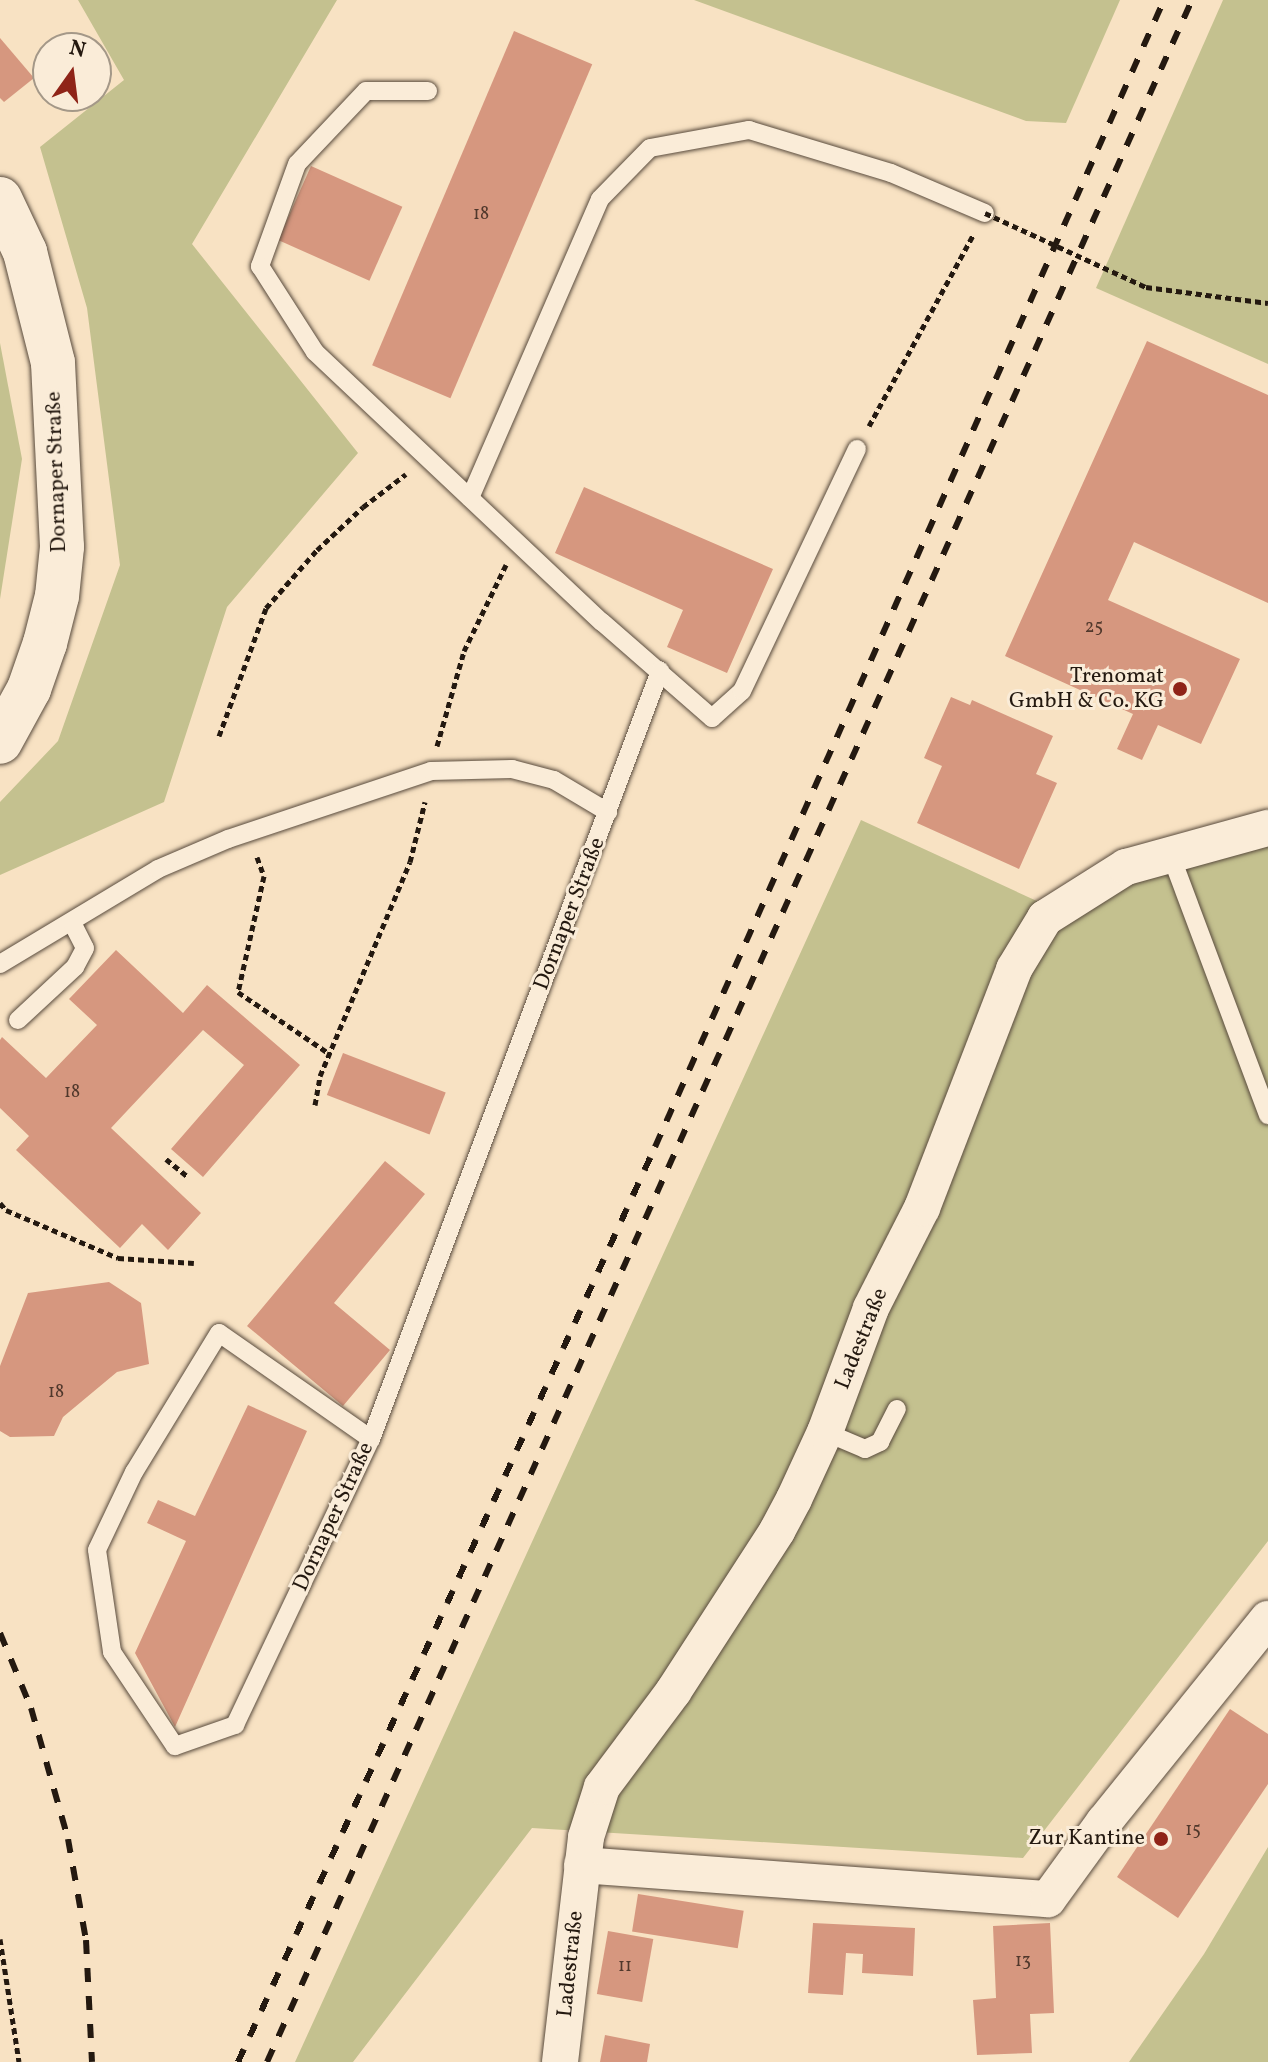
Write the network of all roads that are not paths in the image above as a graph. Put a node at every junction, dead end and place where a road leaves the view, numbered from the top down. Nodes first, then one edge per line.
1 (428, 91) dead end
2 (0, 199) edge
3 (985, 213) road end
4 (857, 449) road end
5 (470, 498) junction
6 (660, 671) junction
7 (0, 742) edge
8 (608, 812) junction
9 (1268, 828) edge
10 (1170, 853) junction
11 (72, 923) junction
12 (0, 964) edge
13 (18, 1020) dead end
14 (1268, 1115) edge
15 (897, 1409) dead end
16 (825, 1432) junction
17 (371, 1439) junction
18 (1268, 1619) edge
19 (582, 1865) junction
20 (560, 2062) edge

1 - 5 lane
2 - 7 main road, Dornaper Straße
3 - 5 lane
4 - 6 lane
5 - 6 lane
6 - 8 lane, Dornaper Straße
8 - 11 lane, Dornaper Straße
8 - 17 lane, Dornaper Straße
9 - 10 street, Ladestraße
10 - 14 lane
10 - 16 street, Ladestraße
11 - 12 lane, Dornaper Straße
11 - 13 lane
15 - 16 lane
16 - 19 street, Ladestraße
17 - 17 lane, Dornaper Straße
18 - 19 street
19 - 20 street, Ladestraße

